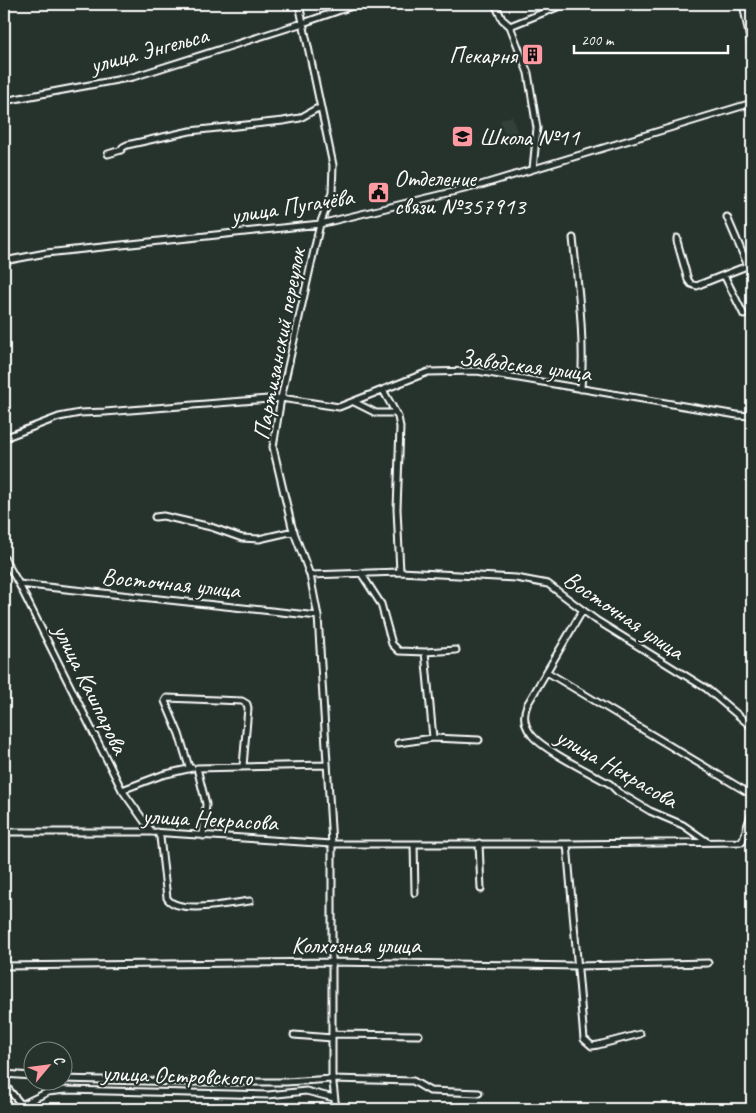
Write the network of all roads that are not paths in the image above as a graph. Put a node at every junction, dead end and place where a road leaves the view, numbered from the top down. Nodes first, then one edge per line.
1 (299, 4) edge
2 (358, 4) edge
3 (495, 4) edge
4 (565, 4) edge
5 (743, 4) edge
6 (304, 24) junction
7 (510, 26) junction
8 (752, 50) edge
9 (4, 101) edge
10 (752, 103) edge
11 (322, 108) junction
12 (108, 154) dead end
13 (533, 169) junction
14 (727, 217) dead end
15 (320, 224) junction
16 (573, 238) dead end
17 (677, 238) dead end
18 (4, 261) edge
19 (750, 265) edge
20 (724, 275) junction
21 (744, 315) dead end
22 (581, 389) junction
23 (383, 390) junction
24 (281, 398) junction
25 (354, 402) junction
26 (395, 413) junction
27 (752, 416) edge
28 (4, 438) edge
29 (155, 517) dead end
30 (294, 531) junction
31 (4, 558) edge
32 (400, 572) junction
33 (361, 573) junction
34 (310, 575) junction
35 (19, 584) junction
36 (583, 610) junction
37 (318, 616) junction
38 (456, 650) dead end
39 (425, 652) junction
40 (547, 672) junction
41 (752, 727) edge
42 (433, 738) junction
43 (479, 740) dead end
44 (398, 743) dead end
45 (327, 765) junction
46 (243, 766) junction
47 (190, 768) junction
48 (197, 768) junction
49 (122, 790) junction
50 (752, 795) edge
51 (752, 812) edge
52 (4, 832) edge
53 (154, 832) junction
54 (203, 836) junction
55 (706, 841) junction
56 (479, 843) junction
57 (332, 844) junction
58 (414, 844) junction
59 (567, 844) junction
60 (481, 889) dead end
61 (415, 893) dead end
62 (250, 901) dead end
63 (332, 962) junction
64 (708, 963) dead end
65 (4, 966) edge
66 (578, 966) junction
67 (640, 1034) dead end
68 (294, 1035) dead end
69 (419, 1035) dead end
70 (332, 1036) junction
71 (4, 1074) edge
72 (22, 1075) edge
73 (72, 1079) edge
74 (332, 1079) junction
75 (4, 1084) edge
76 (479, 1093) dead end
77 (334, 1098) junction
78 (23, 1107) edge
79 (336, 1109) edge

1 - 6 street, Партизанский переулок
2 - 6 street, улица Энгельса
3 - 7 street
4 - 7 street
5 - 8 street
6 - 9 street, улица Энгельса
6 - 11 street, Партизанский переулок
7 - 13 street
10 - 13 street, улица Пугачёва
11 - 12 street
11 - 15 street, Партизанский переулок
13 - 15 street, улица Пугачёва
14 - 19 street
15 - 18 street, улица Пугачёва
15 - 24 street, Партизанский переулок
16 - 22 street
17 - 20 street
19 - 20 street
20 - 21 street
22 - 23 street, Заводская улица
22 - 27 street, Заводская улица
23 - 25 street, Заводская улица
23 - 26 street
24 - 25 street, Заводская улица
24 - 28 street, Заводская улица
24 - 30 street, Партизанский переулок
25 - 26 street
26 - 32 street
29 - 30 street
30 - 34 street, Партизанский переулок
31 - 35 street, улица Кашпарова
32 - 33 street, Восточная улица
32 - 36 street, Восточная улица
33 - 34 street, Восточная улица
33 - 39 street
34 - 37 street, Партизанский переулок
35 - 37 street, Восточная улица
35 - 49 street, улица Кашпарова
36 - 40 street, улица Некрасова
36 - 41 street, Восточная улица
37 - 45 street, Партизанский переулок
38 - 39 street
39 - 42 street
40 - 50 street
40 - 55 street, улица Некрасова
42 - 43 street
42 - 44 street
45 - 46 street
45 - 57 street, Партизанский переулок
46 - 47 street
46 - 48 street
47 - 48 street
47 - 49 street
48 - 54 street
49 - 53 street, улица Кашпарова
51 - 55 street, улица Некрасова
52 - 53 street, улица Некрасова
53 - 54 street, улица Некрасова
53 - 62 street
54 - 57 street, улица Некрасова
55 - 59 street, улица Некрасова
56 - 58 street, улица Некрасова
56 - 59 street, улица Некрасова
56 - 60 street
57 - 58 street, улица Некрасова
57 - 63 street, Партизанский переулок
58 - 61 street
59 - 66 street
63 - 65 street, Колхозная улица
63 - 66 street, Колхозная улица
63 - 70 street, Партизанский переулок
64 - 66 street, Колхозная улица
66 - 67 street
68 - 70 street
69 - 70 street
70 - 74 street, Партизанский переулок
71 - 72 street
73 - 74 street
74 - 76 street
74 - 77 street, Партизанский переулок
75 - 78 street, улица Островского
77 - 78 street, улица Островского
77 - 79 street, Партизанский переулок

